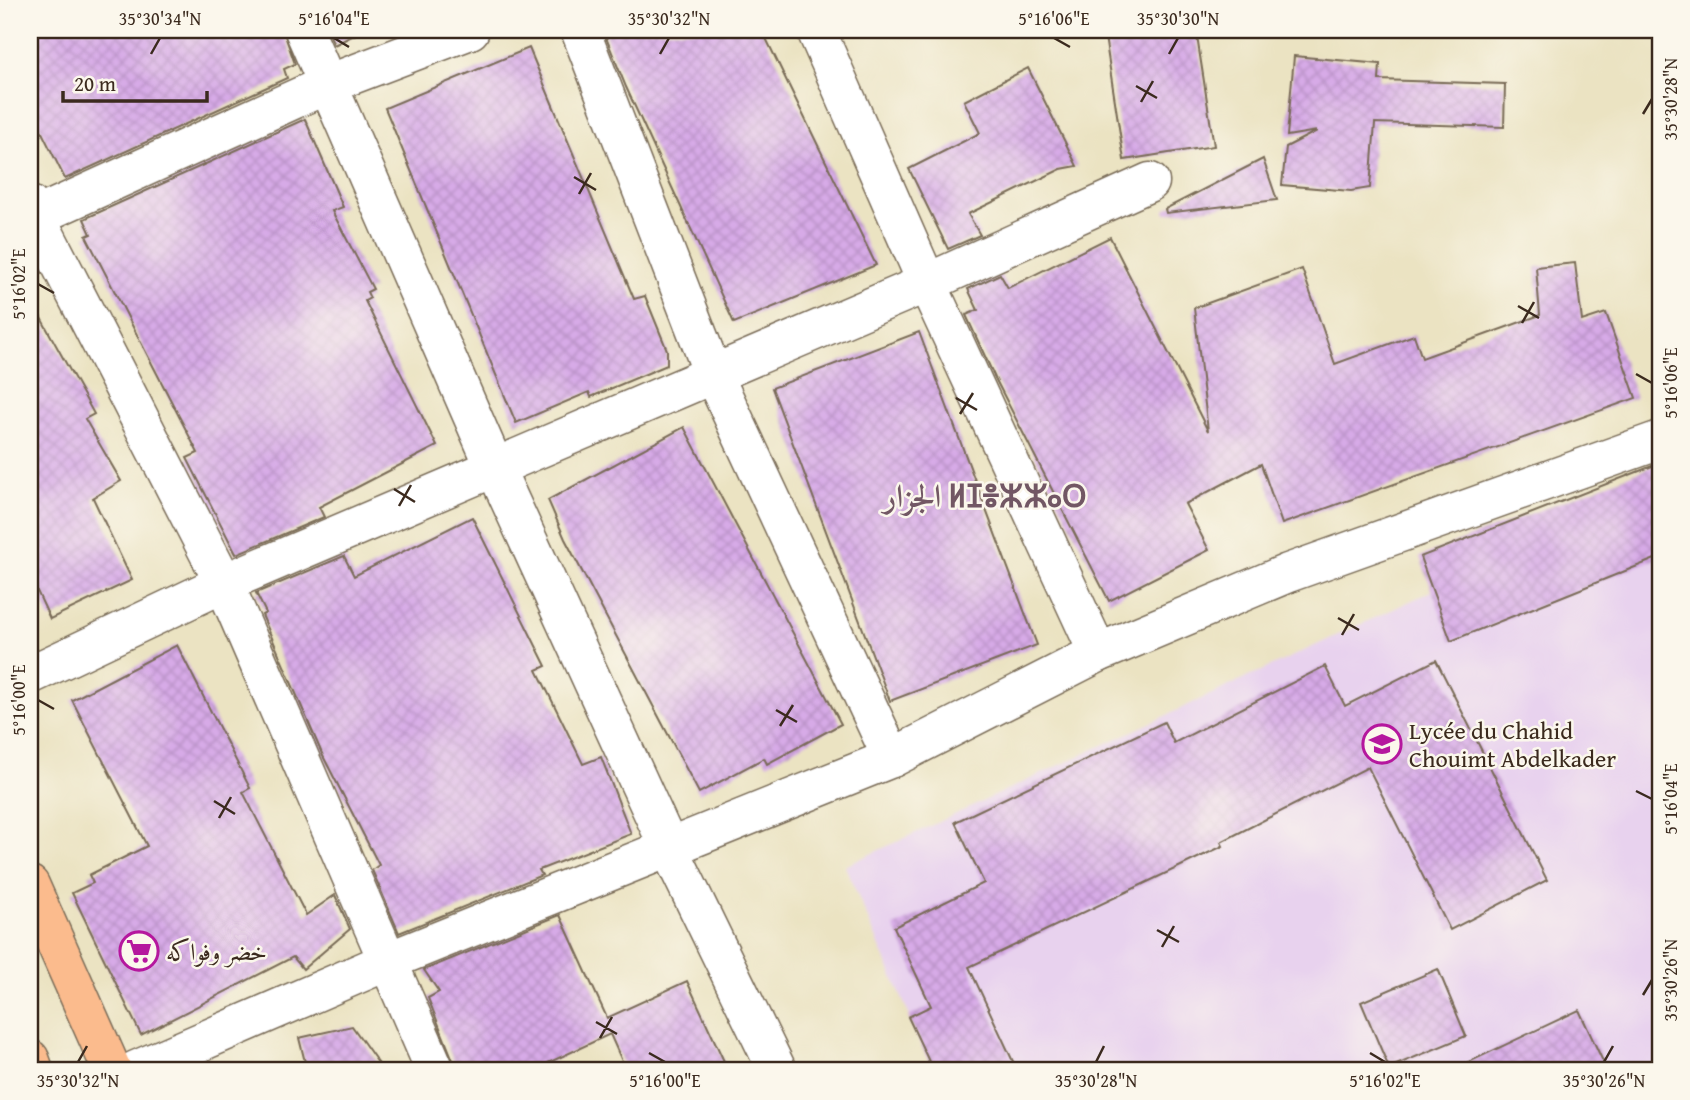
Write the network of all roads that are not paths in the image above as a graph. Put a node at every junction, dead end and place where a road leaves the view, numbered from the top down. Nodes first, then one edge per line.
1 (304, 30) edge
2 (470, 30) edge
3 (580, 30) edge
4 (816, 30) edge
5 (328, 84) junction
6 (1150, 182) dead end
7 (31, 214) edge
8 (927, 283) junction
9 (713, 373) junction
10 (1660, 440) edge
11 (495, 468) junction
12 (225, 583) junction
13 (1098, 653) junction
14 (30, 675) edge
15 (892, 758) junction
16 (669, 848) junction
17 (30, 885) edge
18 (388, 961) junction
19 (30, 1059) edge
20 (34, 1070) edge
21 (112, 1070) edge
22 (136, 1070) edge
23 (435, 1070) edge
24 (777, 1070) edge

1 - 5 street
2 - 5 street
3 - 9 street
4 - 8 street
5 - 7 street
5 - 11 street
6 - 8 street
7 - 12 street
8 - 9 street
8 - 13 street
9 - 11 street
9 - 15 street
10 - 13 street
11 - 12 street
11 - 16 street
12 - 14 street
12 - 18 street
13 - 15 street
15 - 16 street
16 - 18 street
16 - 24 street
17 - 21 main road
18 - 22 street
18 - 23 street
19 - 20 main road

